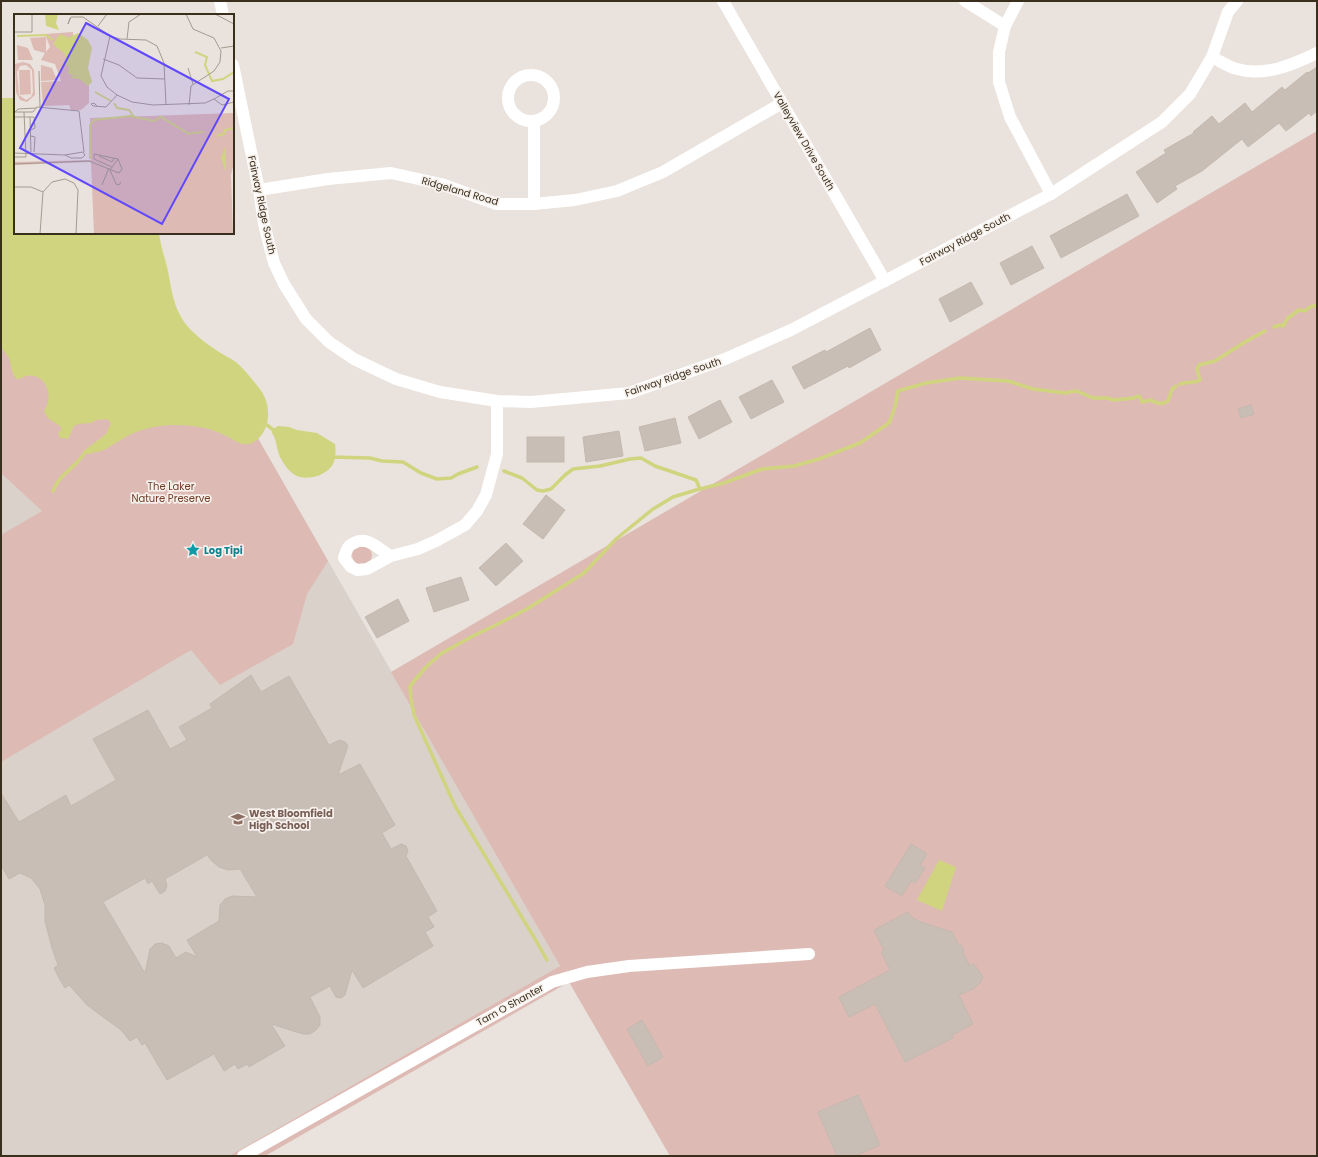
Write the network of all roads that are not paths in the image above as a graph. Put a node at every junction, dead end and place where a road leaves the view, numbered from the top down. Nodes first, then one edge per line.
1 (220, 1) edge
2 (724, 1) edge
3 (965, 1) edge
4 (1018, 1) edge
5 (1237, 1) edge
6 (223, 14) edge
7 (1005, 26) junction
8 (1317, 53) edge
9 (1212, 57) junction
10 (234, 70) edge
11 (782, 103) junction
12 (534, 121) dead end
13 (259, 190) junction
14 (1050, 194) junction
15 (534, 204) junction
16 (885, 281) junction
17 (497, 401) junction
18 (391, 556) dead end
19 (809, 954) dead end
20 (243, 1156) edge

1 - 6 street
2 - 11 street, Valleyview Drive South
3 - 7 street
4 - 7 street
5 - 9 street, Fairway Ridge South
7 - 14 street
8 - 9 street
9 - 14 street, Fairway Ridge South
10 - 13 street, Fairway Ridge South
11 - 15 street, Ridgeland Road
11 - 16 street, Valleyview Drive South
12 - 15 street
13 - 15 street, Ridgeland Road
13 - 17 street, Fairway Ridge South
14 - 16 street, Fairway Ridge South
16 - 17 street, Fairway Ridge South
17 - 18 street
19 - 20 street, Tam O Shanter

